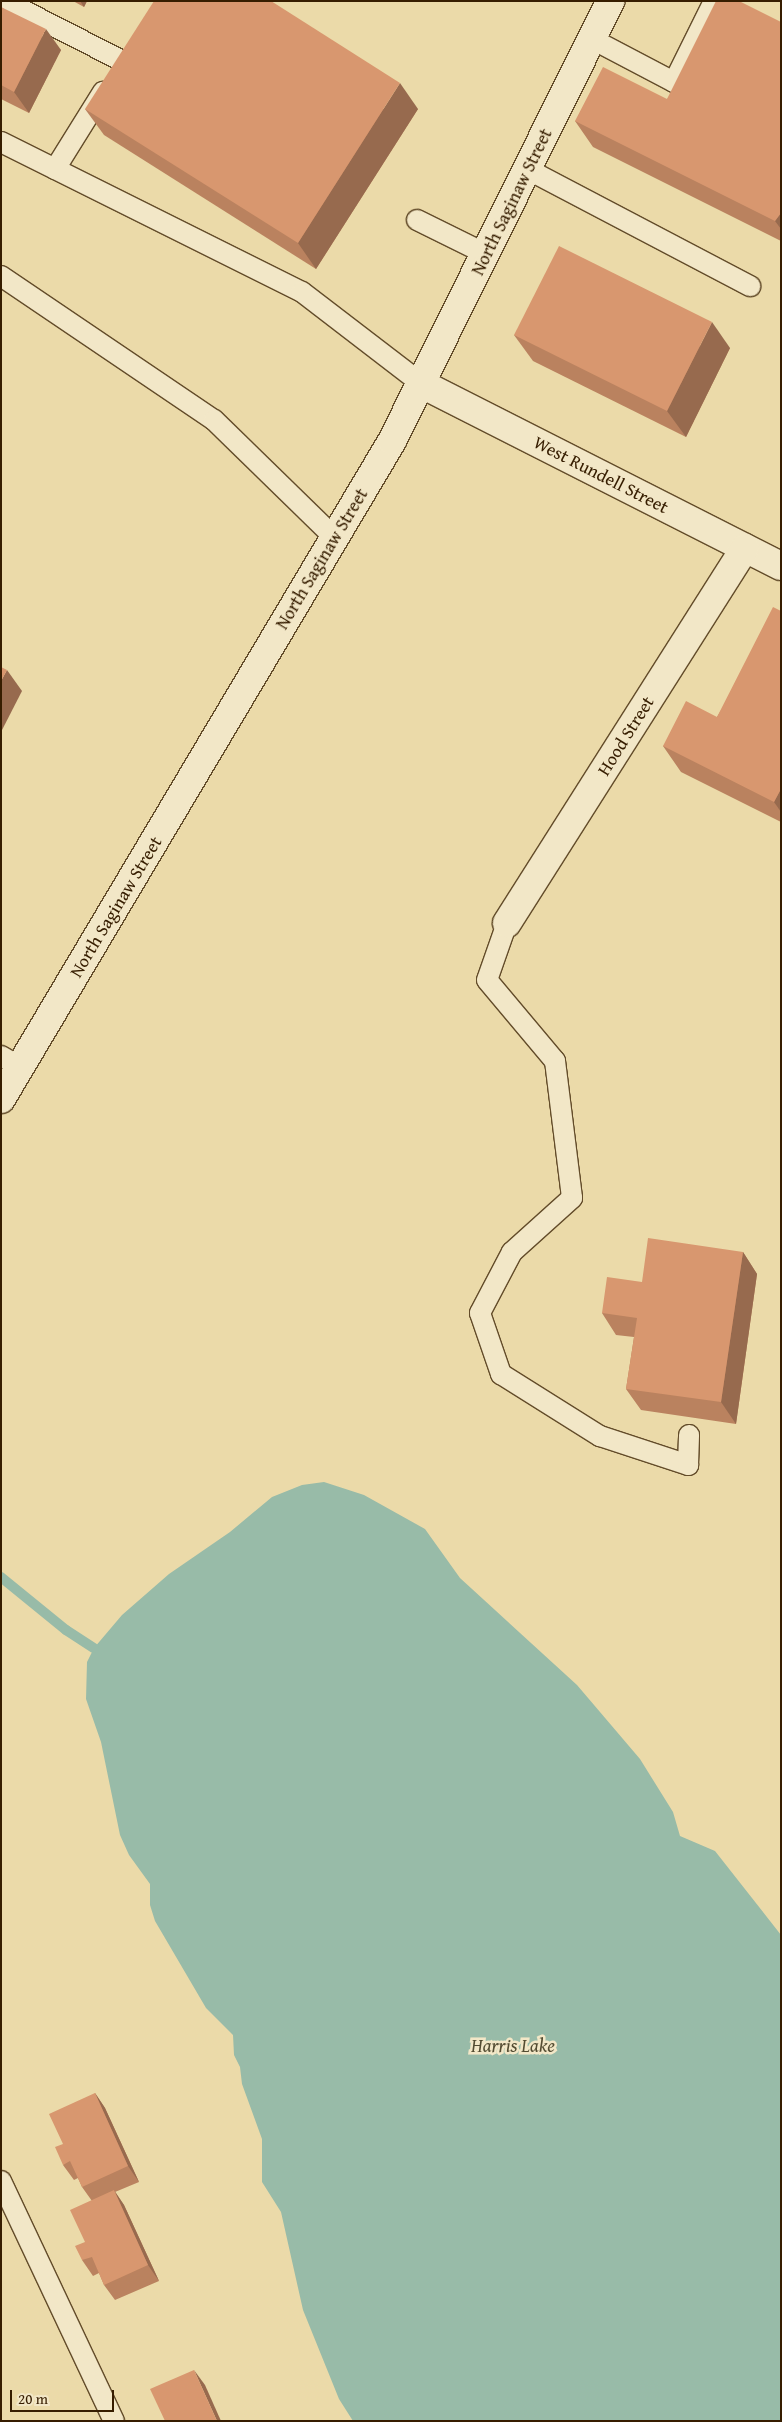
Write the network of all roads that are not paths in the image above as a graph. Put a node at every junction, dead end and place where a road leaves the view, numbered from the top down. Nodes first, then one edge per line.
1 (5, 1) edge
2 (610, 1) edge
3 (714, 1) edge
4 (592, 39) junction
5 (1, 142) edge
6 (55, 169) junction
7 (529, 170) junction
8 (417, 220) dead end
9 (486, 254) junction
10 (1, 276) edge
11 (750, 286) dead end
12 (422, 384) junction
13 (335, 538) junction
14 (745, 548) junction
15 (781, 566) edge
16 (507, 923) joint
17 (11, 1061) edge
18 (1, 1099) edge
19 (689, 1435) dead end
20 (1, 2181) edge
21 (114, 2421) edge

1 - 6 lane
2 - 4 street, North Saginaw Street
3 - 4 lane
4 - 7 street, North Saginaw Street
5 - 6 lane
6 - 12 lane
7 - 9 street, North Saginaw Street
7 - 11 lane
8 - 9 lane
9 - 12 street, North Saginaw Street
10 - 13 lane
12 - 13 street, North Saginaw Street
12 - 14 street, West Rundell Street
13 - 17 street, North Saginaw Street
14 - 15 street, West Rundell Street
14 - 16 street, Hood Street
16 - 19 lane
17 - 18 street, North Saginaw Street
20 - 21 lane

